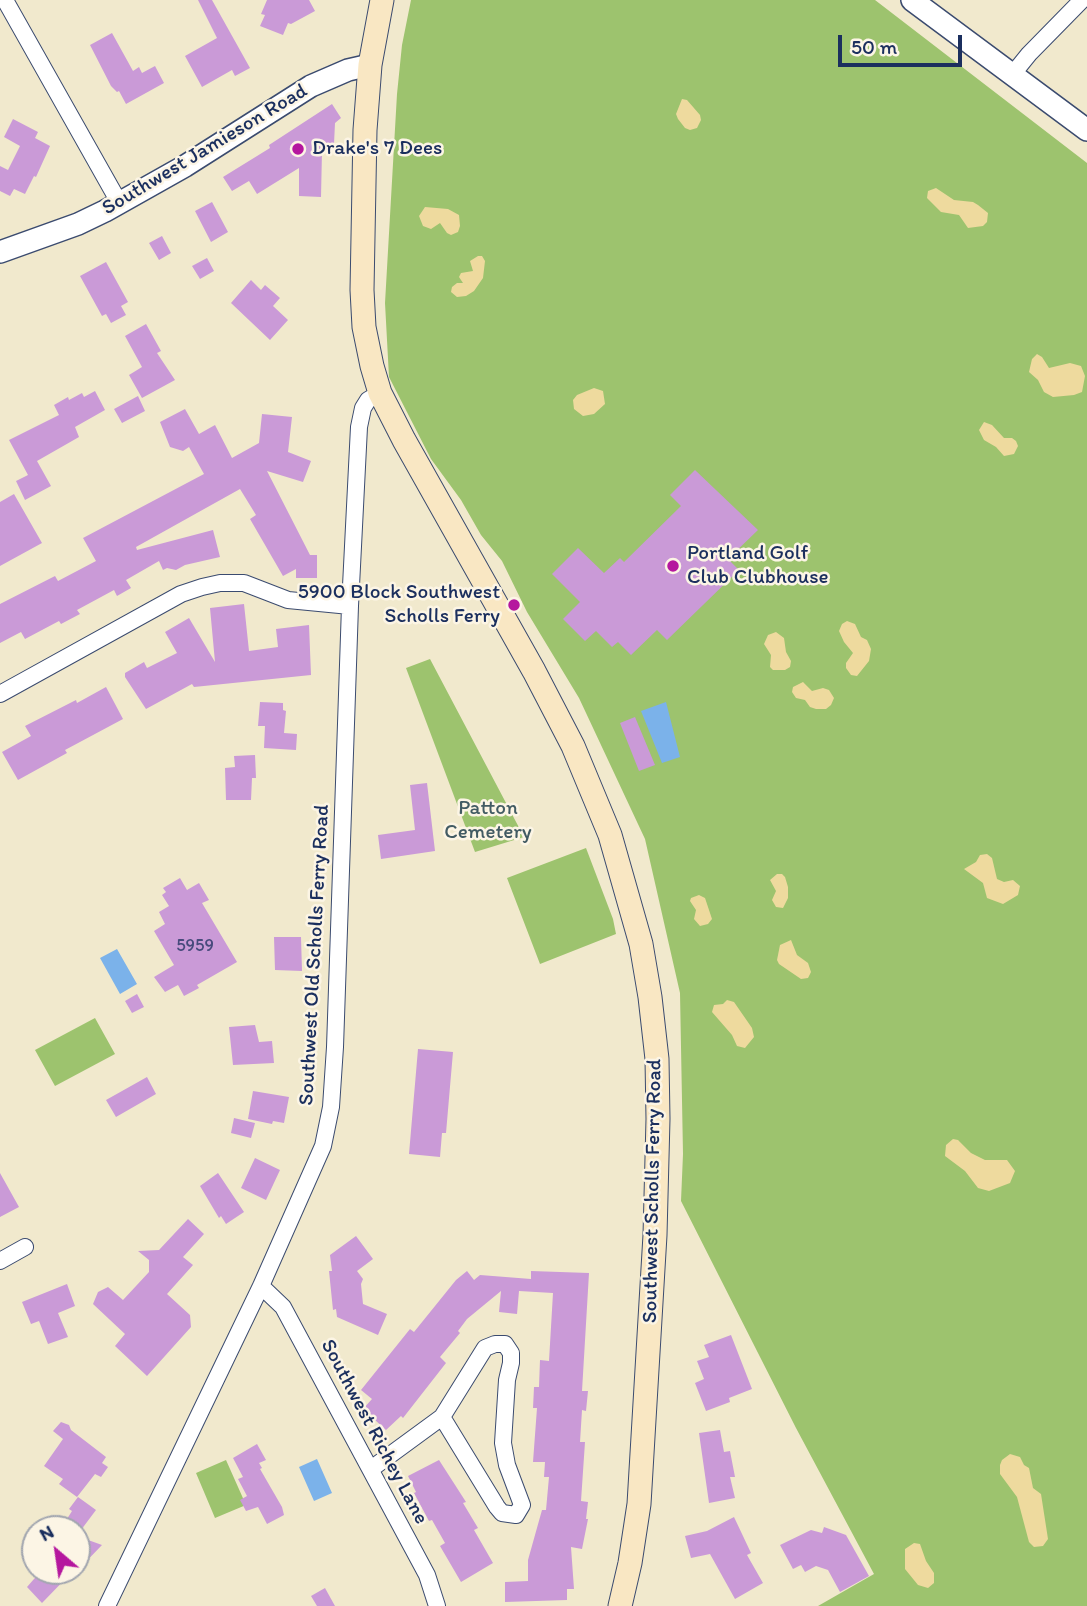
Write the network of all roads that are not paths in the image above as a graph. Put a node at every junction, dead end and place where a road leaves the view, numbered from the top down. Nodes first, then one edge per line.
1 (5, 0) edge
2 (382, 0) edge
3 (912, 0) edge
4 (1082, 0) edge
5 (370, 65) junction
6 (1012, 75) junction
7 (1087, 130) edge
8 (120, 204) junction
9 (0, 252) edge
10 (380, 393) junction
11 (350, 606) junction
12 (0, 694) edge
13 (25, 1247) dead end
14 (0, 1261) edge
15 (261, 1286) junction
16 (442, 1417) junction
17 (371, 1469) junction
18 (107, 1606) edge
19 (437, 1606) edge
20 (620, 1606) edge

1 - 8 street
2 - 5 main road, Southwest Scholls Ferry Road
3 - 6 street
4 - 6 street
5 - 8 street, Southwest Jamieson Road
5 - 10 main road, Southwest Scholls Ferry Road
6 - 7 street
8 - 9 street, Southwest Jamieson Road
10 - 11 street, Southwest Old Scholls Ferry Road
10 - 20 main road, Southwest Scholls Ferry Road
11 - 12 street
11 - 15 street, Southwest Old Scholls Ferry Road
13 - 14 street
15 - 17 street, Southwest Richey Lane
15 - 18 street, Southwest Old Scholls Ferry Road
16 - 16 street
16 - 17 street
17 - 19 street, Southwest Richey Lane

